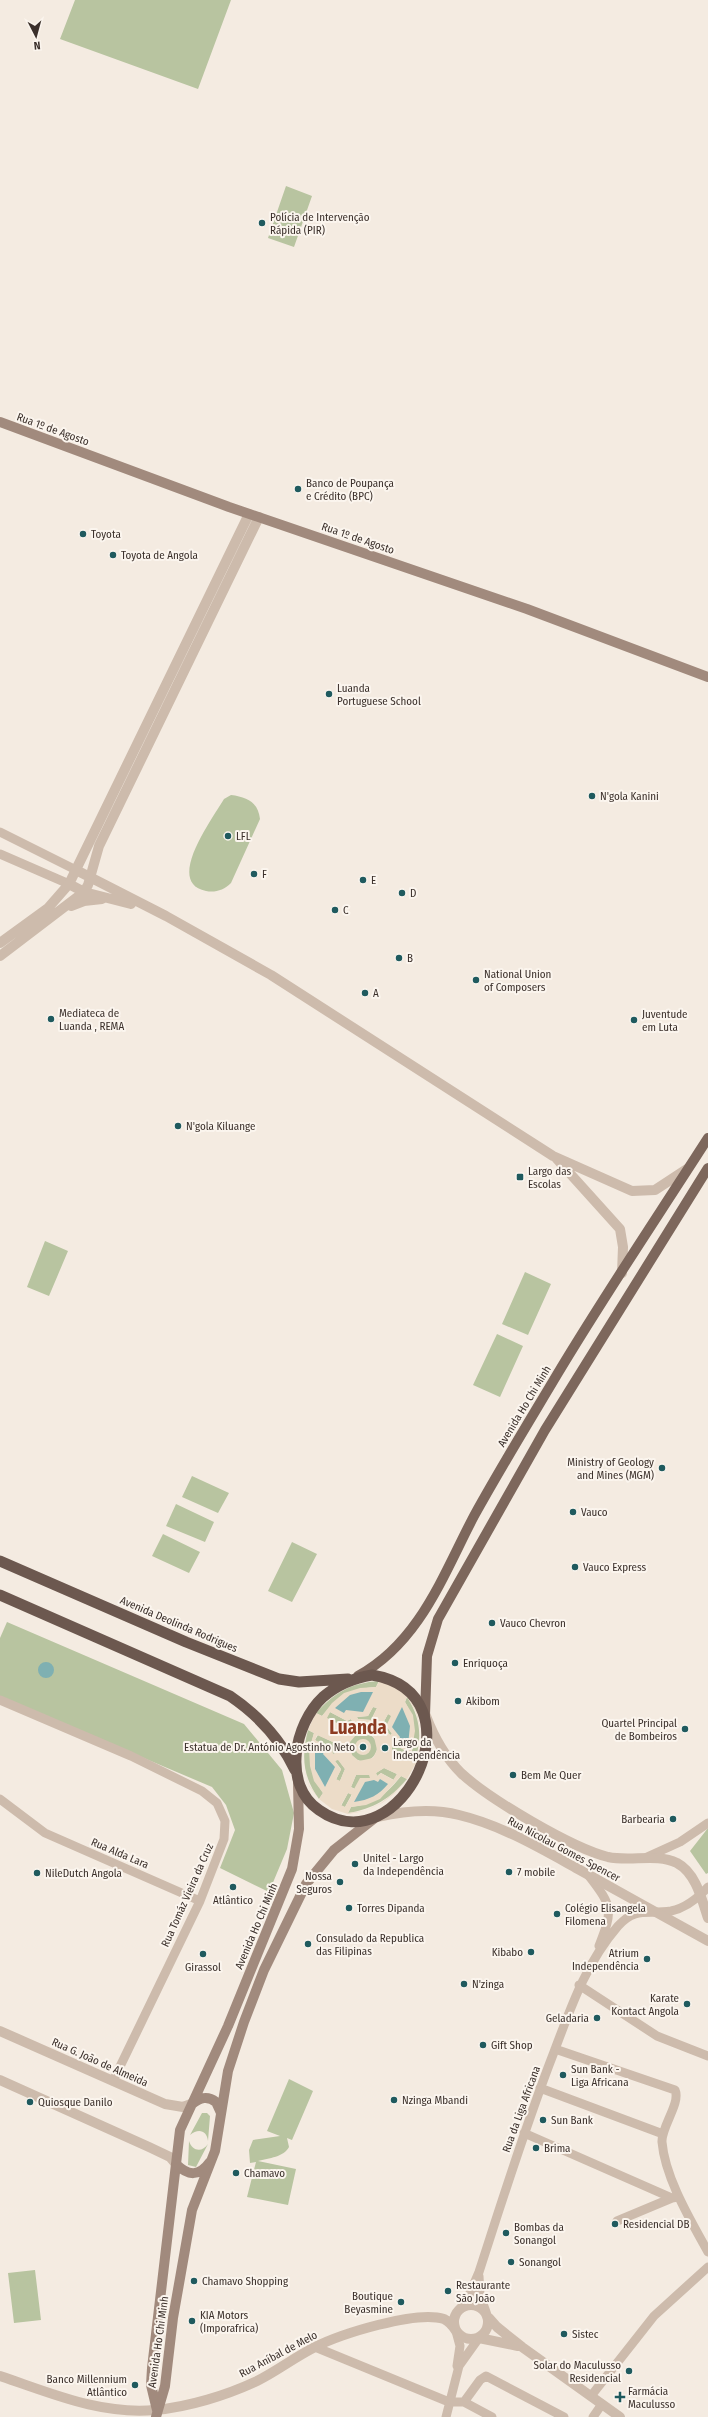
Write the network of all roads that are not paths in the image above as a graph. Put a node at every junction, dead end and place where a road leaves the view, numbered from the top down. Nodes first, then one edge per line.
1 (0, 422) edge
2 (249, 514) junction
3 (259, 517) junction
4 (708, 677) edge
5 (0, 832) edge
6 (0, 854) edge
7 (76, 870) junction
8 (90, 878) junction
9 (69, 884) junction
10 (84, 892) junction
11 (117, 899) junction
12 (60, 911) junction
13 (166, 916) junction
14 (0, 943) edge
15 (0, 956) edge
16 (708, 1138) edge
17 (553, 1156) junction
18 (689, 1168) junction
19 (708, 1168) edge
20 (622, 1274) junction
21 (0, 1561) edge
22 (0, 1595) edge
23 (355, 1678) junction
24 (0, 1700) edge
25 (425, 1715) junction
26 (298, 1777) junction
27 (0, 1799) edge
28 (376, 1817) junction
29 (708, 1823) edge
30 (645, 1858) junction
31 (590, 1876) junction
32 (708, 1887) edge
33 (700, 1895) junction
34 (200, 1901) junction
35 (656, 1912) junction
36 (708, 1918) edge
37 (708, 1941) edge
38 (594, 1957) junction
39 (579, 1985) junction
40 (0, 2031) edge
41 (555, 2049) junction
42 (708, 2056) edge
43 (0, 2080) edge
44 (112, 2081) junction
45 (540, 2088) junction
46 (191, 2104) junction
47 (221, 2119) junction
48 (524, 2133) junction
49 (663, 2134) junction
50 (214, 2155) junction
51 (176, 2164) junction
52 (675, 2197) junction
53 (617, 2221) dead end
54 (708, 2252) edge
55 (708, 2267) edge
56 (479, 2272) junction
57 (460, 2309) junction
58 (487, 2315) junction
59 (429, 2317) junction
60 (456, 2331) junction
61 (479, 2338) junction
62 (314, 2347) junction
63 (522, 2347) junction
64 (0, 2376) edge
65 (454, 2385) junction
66 (591, 2396) junction
67 (449, 2402) junction
68 (464, 2402) junction
69 (602, 2404) junction
70 (157, 2414) edge
71 (446, 2417) edge
72 (492, 2417) edge
73 (564, 2417) edge
74 (593, 2417) edge
75 (620, 2417) edge

1 - 2 main road, Rua 1º de Agosto
2 - 3 main road, Rua 1º de Agosto
2 - 7 street
3 - 4 main road, Rua 1º de Agosto
3 - 8 street
5 - 7 street
6 - 9 street
7 - 8 street
7 - 9 street
8 - 10 street
8 - 13 street
9 - 10 street
9 - 14 street
10 - 11 street
10 - 12 street
11 - 12 street
11 - 13 street
12 - 15 street
13 - 17 street
16 - 18 main road, Avenida Ho Chi Minh
17 - 18 street
17 - 20 street
18 - 20 main road, Avenida Ho Chi Minh
19 - 25 main road
20 - 23 main road, Avenida Ho Chi Minh
21 - 23 highway, Avenida Deolinda Rodrigues
22 - 26 highway
23 - 25 highway
23 - 26 highway
24 - 34 street, Rua Tomáz Vieira da Cruz
25 - 28 highway
25 - 30 street, Rua Nicolau Gomes Spencer
26 - 28 highway
26 - 46 main road, Avenida Ho Chi Minh
27 - 34 street, Rua Alda Lara
28 - 31 street, Rua Nicolau Gomes Spencer
28 - 47 main road, Avenida Ho Chi Minh
29 - 30 street
30 - 33 street, Rua Nicolau Gomes Spencer
31 - 35 street, Rua Nicolau Gomes Spencer
31 - 38 street, Rua da Liga Africana
32 - 33 street, Rua da Liga Africana
33 - 35 street, Rua da Liga Africana
33 - 36 street, Rua Nicolau Gomes Spencer
34 - 44 street, Rua Tomáz Vieira da Cruz
35 - 37 street, Rua Nicolau Gomes Spencer
35 - 38 street, Rua da Liga Africana
38 - 39 street, Rua da Liga Africana
39 - 41 street, Rua da Liga Africana
39 - 42 street
40 - 44 street, Rua G. João de Almeida
41 - 45 street, Rua da Liga Africana
41 - 49 street
43 - 51 street
44 - 46 street, Rua G. João de Almeida
45 - 48 street, Rua da Liga Africana
45 - 49 street
46 - 47 main road
46 - 51 main road, Avenida Ho Chi Minh
47 - 50 main road, Avenida Ho Chi Minh
48 - 52 street
48 - 56 street, Rua da Liga Africana
49 - 52 street
50 - 51 main road
50 - 70 main road, Avenida Ho Chi Minh
51 - 70 main road, Avenida Ho Chi Minh
52 - 53 street
52 - 54 street
55 - 66 street
56 - 57 street
56 - 58 street
57 - 58 street
57 - 59 street, Rua Aníbal de Melo
57 - 60 street
58 - 61 street
58 - 63 street
59 - 60 street
59 - 62 street, Rua Aníbal de Melo
60 - 61 street
60 - 65 street
61 - 63 street
61 - 65 street
62 - 67 street
62 - 70 street, Rua Aníbal de Melo
63 - 66 street
64 - 70 street, Rua Aníbal de Melo
65 - 67 street
66 - 69 street
67 - 68 street
67 - 71 street
68 - 72 street
68 - 73 street
69 - 74 street
69 - 75 street

